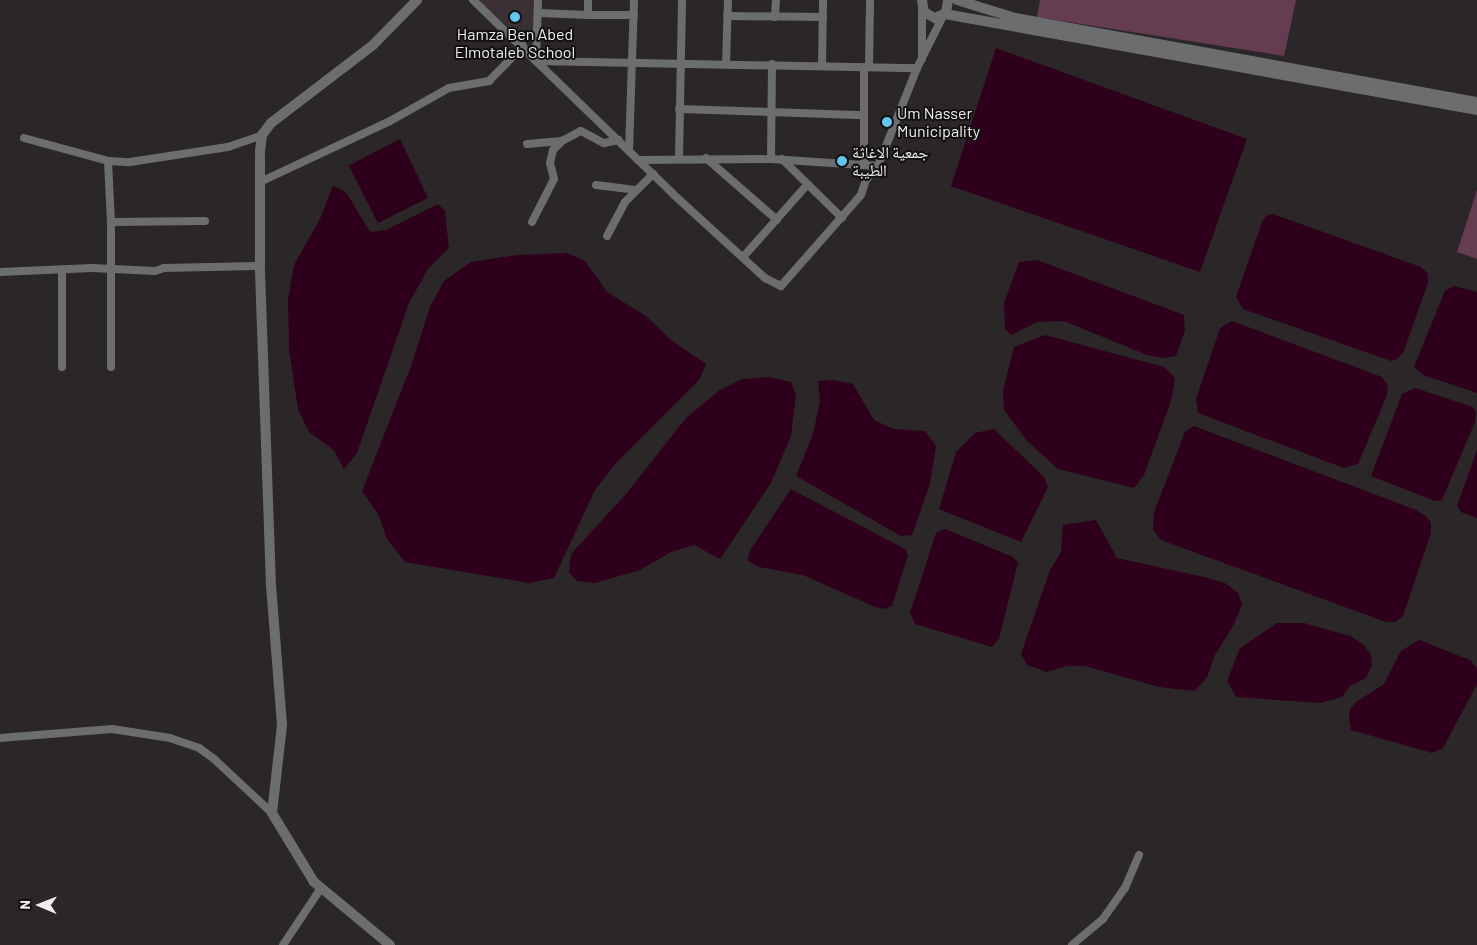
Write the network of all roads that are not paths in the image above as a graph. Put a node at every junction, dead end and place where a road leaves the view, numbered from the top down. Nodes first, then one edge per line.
1 (417, 0) edge
2 (473, 0) edge
3 (538, 0) edge
4 (588, 0) edge
5 (634, 0) edge
6 (682, 0) edge
7 (728, 0) edge
8 (776, 0) edge
9 (823, 0) edge
10 (870, 0) edge
11 (948, 0) edge
12 (957, 0) edge
13 (922, 4) edge
14 (538, 13) junction
15 (588, 15) junction
16 (634, 15) junction
17 (944, 15) junction
18 (727, 16) junction
19 (775, 17) junction
20 (823, 18) junction
21 (523, 46) junction
22 (922, 59) junction
23 (536, 61) junction
24 (633, 62) junction
25 (680, 63) junction
26 (726, 64) junction
27 (772, 64) junction
28 (822, 66) junction
29 (867, 67) junction
30 (917, 68) junction
31 (1477, 102) edge
32 (679, 109) junction
33 (1477, 110) edge
34 (772, 113) junction
35 (864, 115) junction
36 (262, 135) junction
37 (24, 138) dead end
38 (619, 140) junction
39 (562, 141) junction
40 (527, 144) dead end
41 (629, 151) junction
42 (313, 156) junction
43 (706, 158) junction
44 (679, 159) junction
45 (771, 159) junction
46 (782, 159) junction
47 (638, 160) junction
48 (108, 161) junction
49 (318, 164) dead end
50 (864, 164) junction
51 (878, 166) junction
52 (653, 174) junction
53 (260, 182) junction
54 (808, 184) junction
55 (596, 185) dead end
56 (634, 190) junction
57 (842, 218) junction
58 (776, 220) junction
59 (205, 221) dead end
60 (111, 222) junction
61 (532, 222) dead end
62 (607, 236) dead end
63 (744, 256) junction
64 (260, 266) junction
65 (110, 269) junction
66 (62, 270) junction
67 (0, 272) edge
68 (62, 367) dead end
69 (111, 367) dead end
70 (0, 738) edge
71 (272, 813) junction
72 (1139, 855) dead end
73 (321, 888) junction
74 (283, 945) edge
75 (390, 945) edge
76 (1072, 945) edge

1 - 36 street
2 - 21 street
3 - 14 street
4 - 15 street
5 - 16 street
6 - 25 street
7 - 18 street
8 - 19 street
9 - 20 street
10 - 29 street
11 - 17 street
12 - 31 street
13 - 17 street
13 - 22 street
14 - 15 street
14 - 23 street
15 - 16 street
16 - 24 street
17 - 22 street
17 - 33 street
18 - 19 street
18 - 26 street
19 - 20 street
20 - 28 street
21 - 23 street
21 - 42 street
22 - 30 street
23 - 24 street
23 - 38 street
24 - 25 street
24 - 41 street
25 - 26 street
25 - 32 street
26 - 27 street
27 - 28 street
27 - 34 street
28 - 29 street
29 - 30 street
29 - 35 street
30 - 51 street
32 - 34 street
32 - 44 street
34 - 35 street
34 - 45 street
35 - 50 street
36 - 48 street
36 - 53 street
37 - 48 street
38 - 39 street
38 - 41 street
39 - 40 street
39 - 61 street
41 - 47 street
42 - 49 street
42 - 53 street
43 - 44 street
43 - 45 street
43 - 58 street
44 - 47 street
45 - 46 street
46 - 50 street
46 - 54 street
47 - 52 street
48 - 60 street
50 - 51 street
51 - 57 street
52 - 56 street
52 - 63 street
53 - 64 street
54 - 57 street
54 - 58 street
55 - 56 street
56 - 62 street
57 - 63 street
58 - 63 street
59 - 60 street
60 - 65 street
64 - 65 street
64 - 71 street
65 - 66 street
65 - 69 street
66 - 67 street
66 - 68 street
70 - 71 street
71 - 73 street
72 - 76 street
73 - 74 street
73 - 75 street

